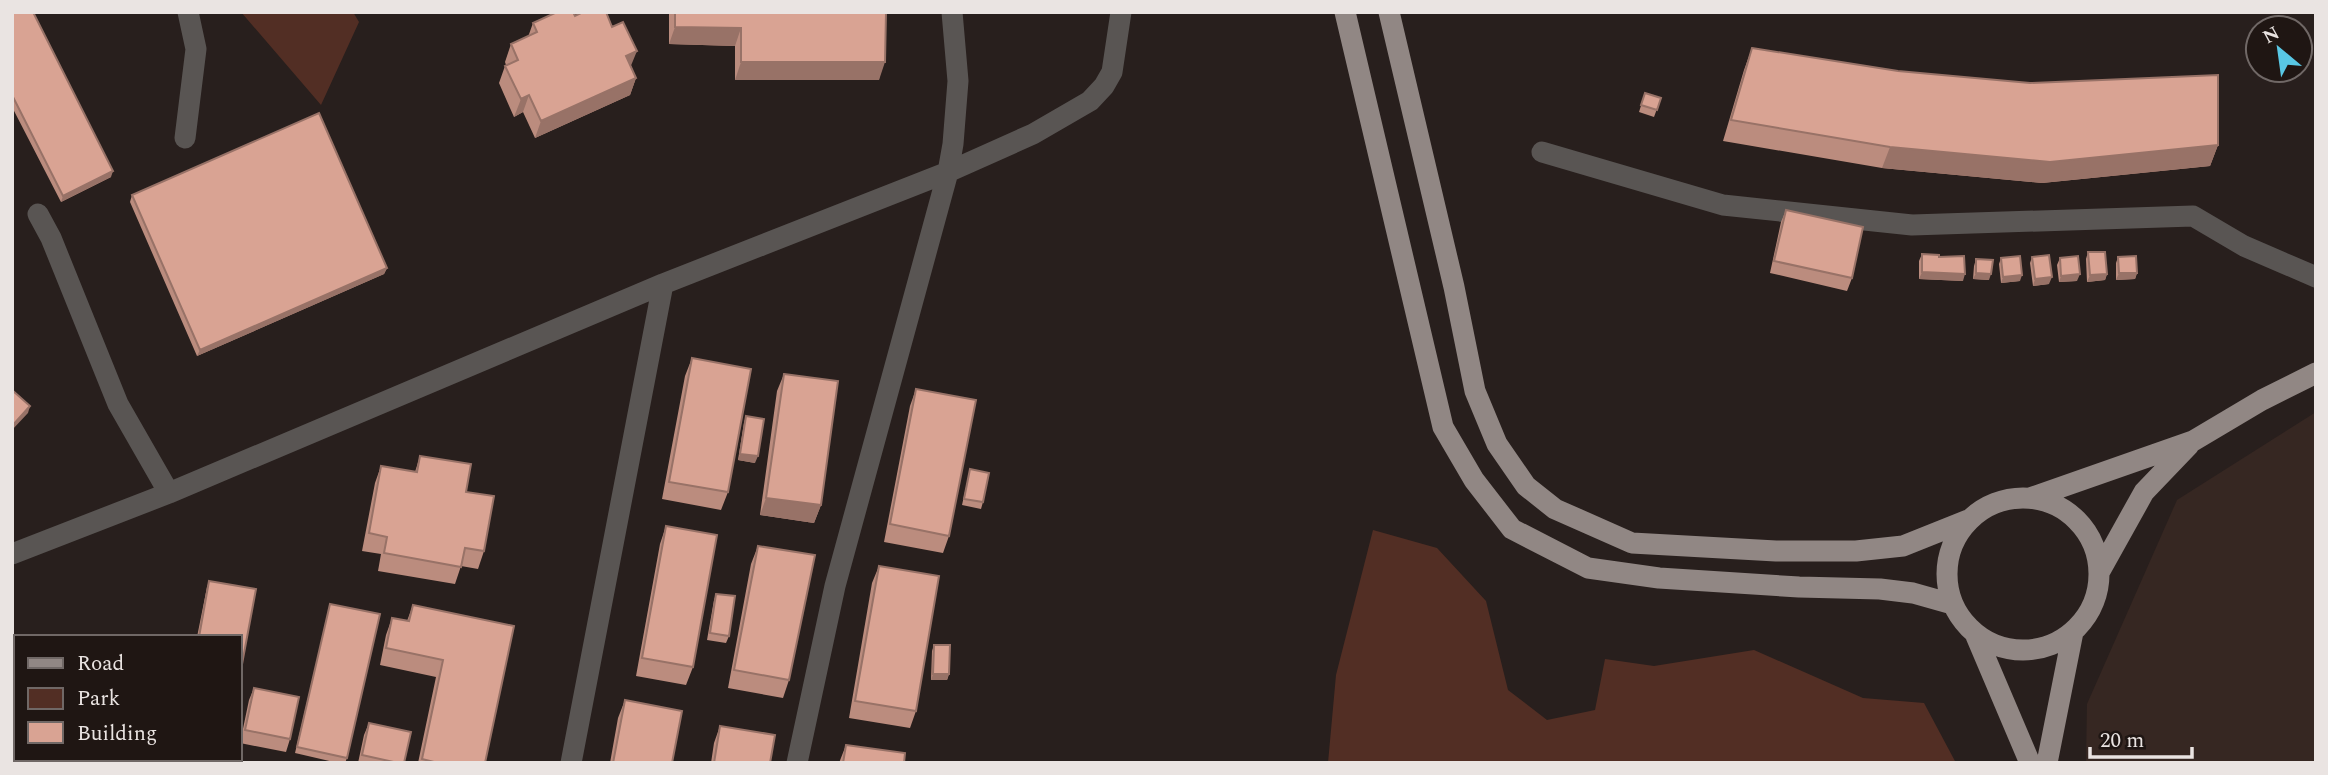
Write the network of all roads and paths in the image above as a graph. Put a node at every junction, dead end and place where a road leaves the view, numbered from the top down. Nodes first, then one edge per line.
1 (188, 12) edge
2 (952, 12) edge
3 (1121, 12) edge
4 (1345, 12) edge
5 (1389, 12) edge
6 (185, 138) dead end
7 (1542, 152) dead end
8 (948, 172) junction
9 (38, 214) dead end
10 (2316, 277) edge
11 (663, 284) junction
12 (2316, 373) edge
13 (2193, 441) junction
14 (169, 493) junction
15 (2030, 498) junction
16 (1555, 509) junction
17 (1968, 520) junction
18 (1533, 540) junction
19 (12, 554) edge
20 (2100, 571) junction
21 (1952, 604) junction
22 (2073, 632) junction
23 (1976, 636) junction
24 (571, 763) edge
25 (797, 763) edge
26 (2030, 763) edge
27 (2047, 763) edge

1 - 6 street
2 - 8 street
3 - 8 street
4 - 18 main road
5 - 16 main road
7 - 10 street
8 - 11 street
8 - 25 street
9 - 14 street
11 - 14 street
11 - 24 street
12 - 13 main road
13 - 15 main road
13 - 20 main road
14 - 19 street
15 - 17 main road
15 - 20 main road
16 - 17 main road
16 - 18 main road
17 - 21 main road
18 - 21 main road
20 - 22 main road
21 - 23 main road
22 - 23 main road
22 - 27 main road
23 - 26 main road

